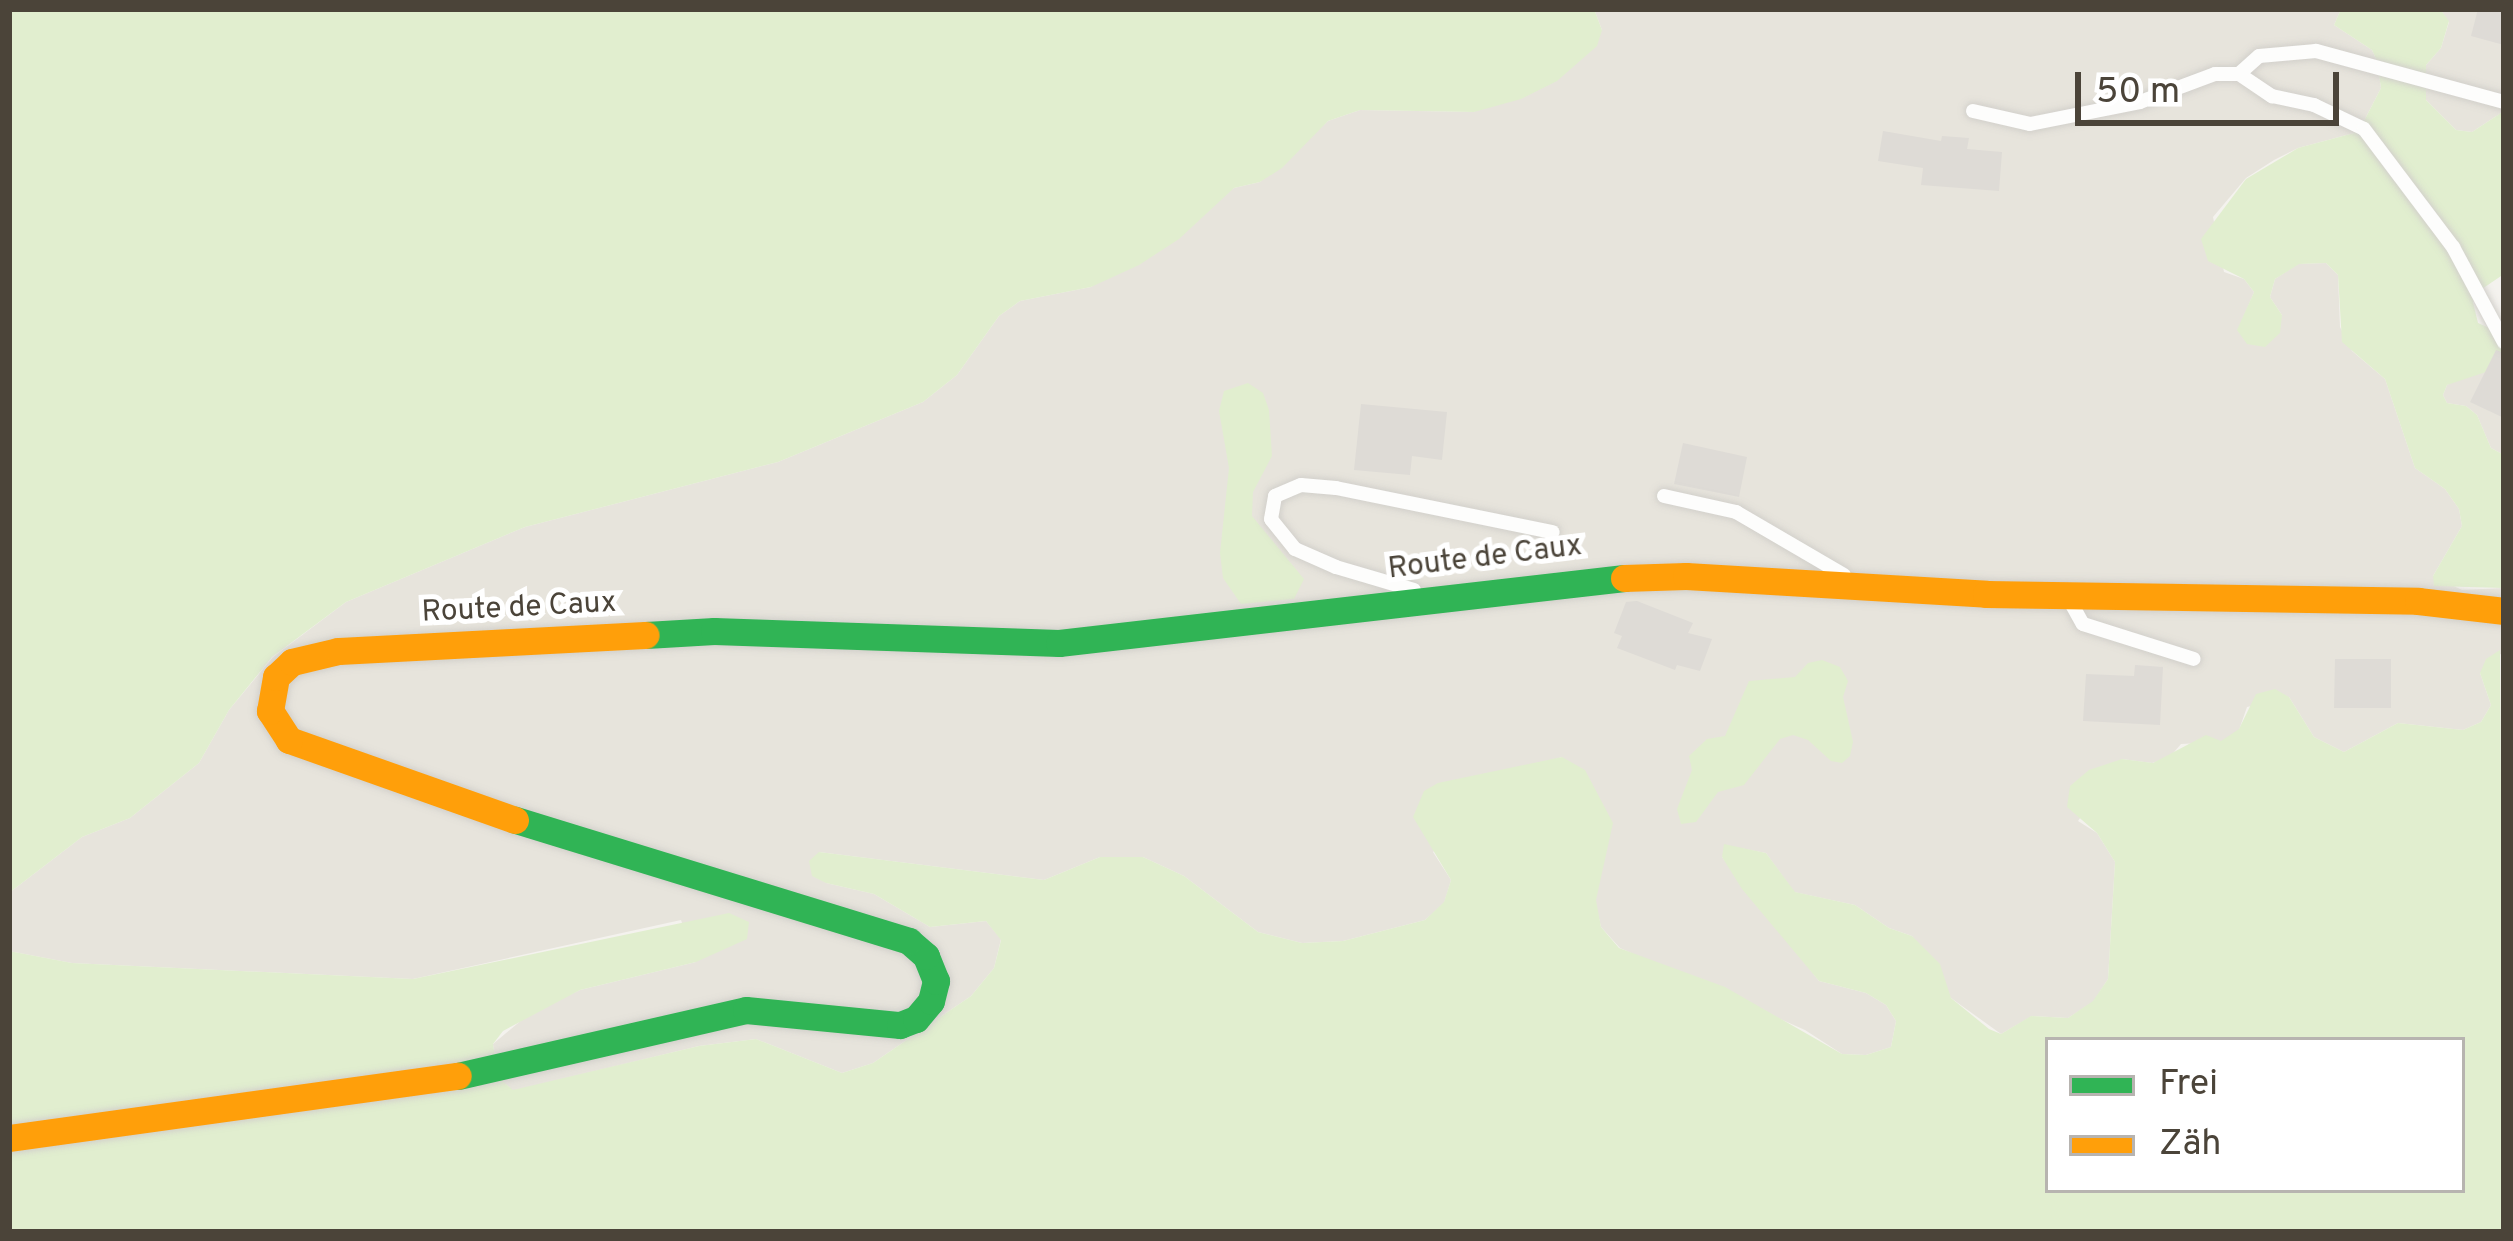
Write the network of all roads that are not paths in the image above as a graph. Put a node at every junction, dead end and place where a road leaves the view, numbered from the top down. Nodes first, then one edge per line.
1 (2239, 74) junction
2 (2504, 102) edge
3 (1973, 112) dead end
4 (2504, 342) edge
5 (1664, 496) dead end
6 (1552, 532) dead end
7 (1847, 586) junction
8 (2069, 594) junction
9 (1417, 600) junction
10 (2504, 611) edge
11 (2194, 659) dead end
12 (9, 1138) edge

1 - 2 lane
1 - 3 lane
1 - 4 lane
5 - 7 lane
6 - 9 lane
7 - 8 street, Route de Caux
7 - 9 street, Route de Caux
8 - 10 street, Route de Caux
8 - 11 lane
9 - 12 street, Route de Caux

